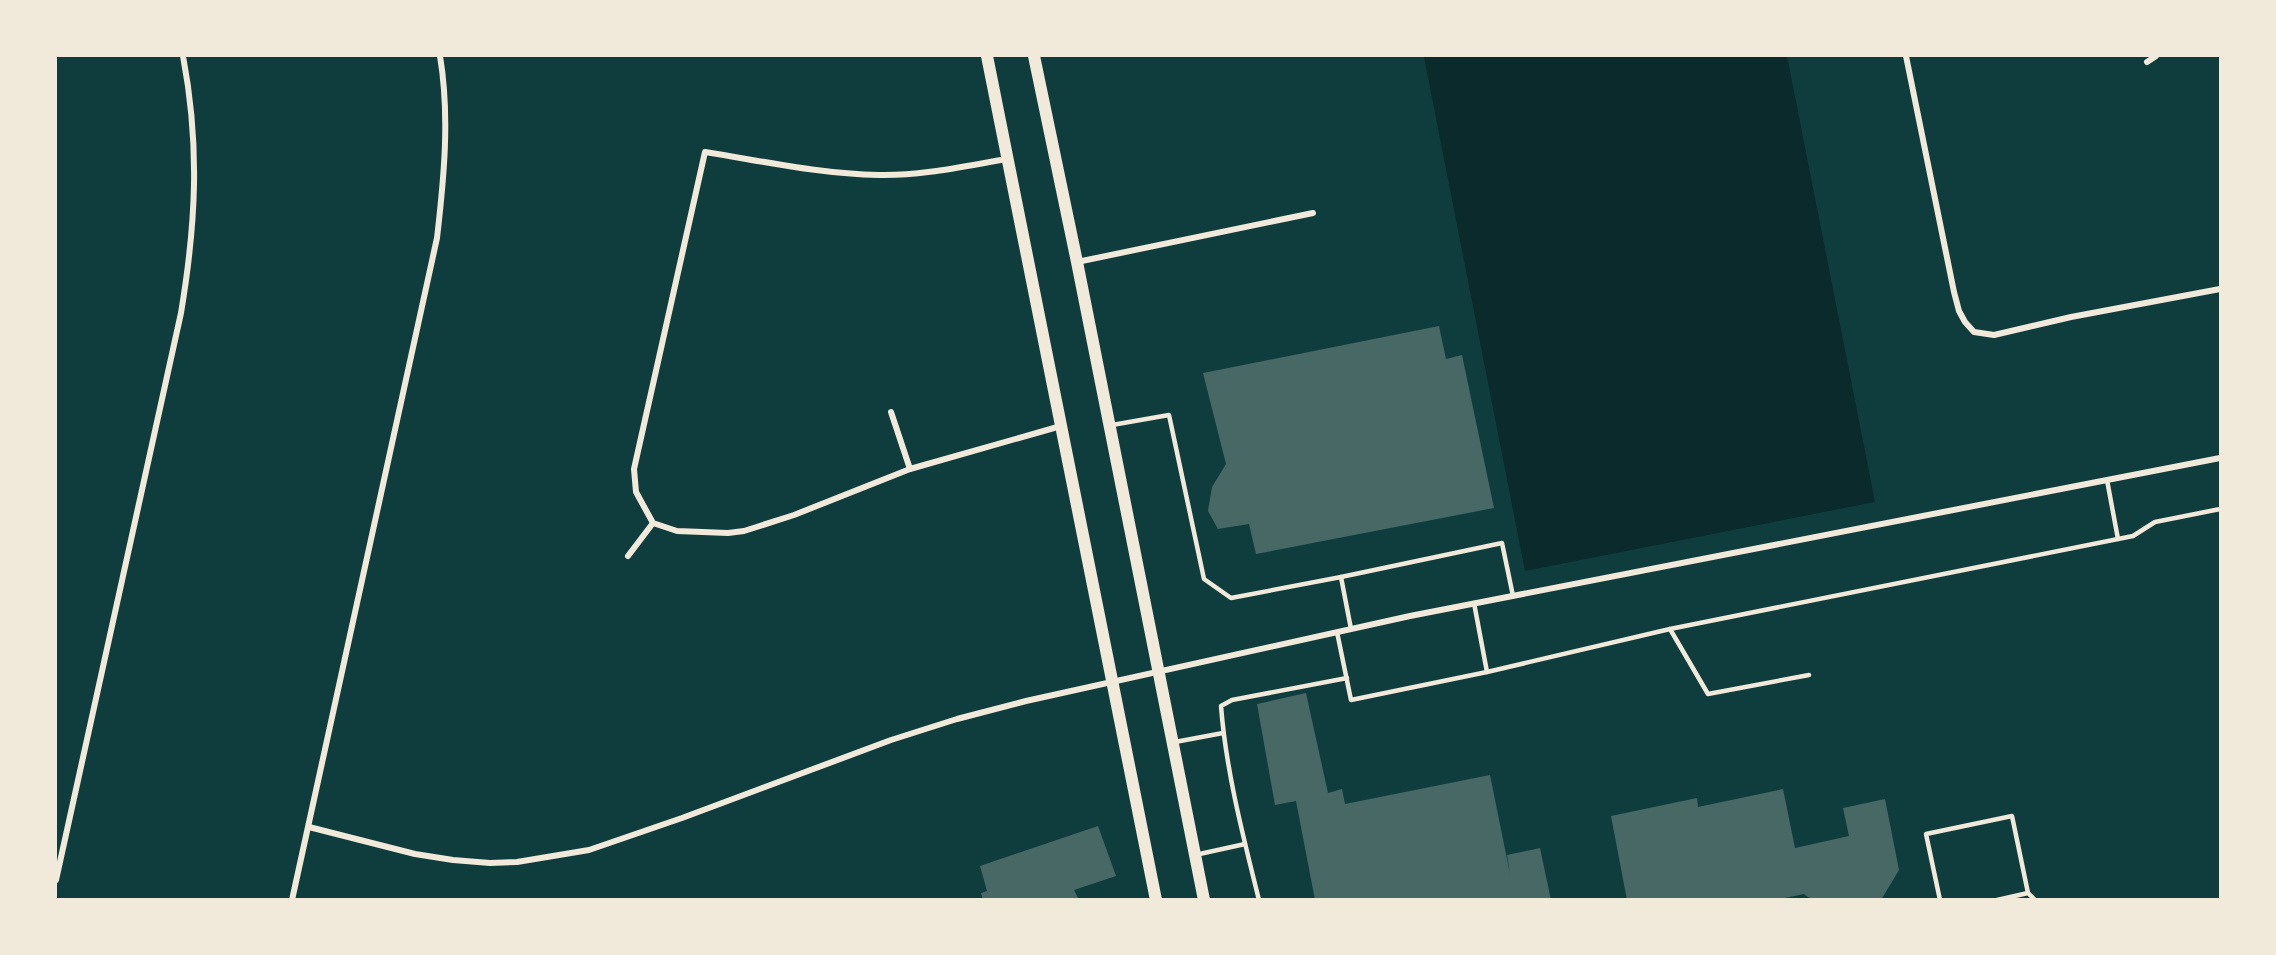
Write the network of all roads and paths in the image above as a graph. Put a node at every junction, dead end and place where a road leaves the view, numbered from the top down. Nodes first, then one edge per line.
1 (183, 56) edge
2 (440, 56) edge
3 (987, 56) edge
4 (1034, 56) edge
5 (1906, 56) edge
6 (2156, 56) edge
7 (2147, 62) dead end
8 (1007, 159) junction
9 (1313, 213) dead end
10 (1077, 262) junction
11 (2220, 289) edge
12 (891, 412) dead end
13 (1109, 425) junction
14 (1061, 426) junction
15 (2220, 458) edge
16 (910, 469) junction
17 (2107, 479) junction
18 (2220, 509) edge
19 (653, 523) junction
20 (2118, 539) junction
21 (628, 556) dead end
22 (1341, 577) junction
23 (1513, 596) junction
24 (1474, 603) junction
25 (1351, 629) junction
26 (1670, 629) junction
27 (1337, 632) junction
28 (1158, 671) junction
29 (1487, 672) junction
30 (1809, 675) dead end
31 (1347, 678) junction
32 (1113, 682) junction
33 (1223, 733) junction
34 (1172, 743) junction
35 (309, 827) junction
36 (1245, 844) junction
37 (1195, 855) junction
38 (56, 880) edge
39 (2028, 893) junction
40 (292, 900) edge
41 (1156, 900) edge
42 (1204, 900) edge
43 (1259, 900) edge
44 (1940, 900) edge
45 (1997, 900) edge
46 (2036, 900) edge

1 - 38 street
2 - 35 street
3 - 8 main road
4 - 10 main road
5 - 11 street
6 - 7 street
8 - 14 main road
8 - 19 street
9 - 10 street
10 - 13 main road
12 - 16 street
13 - 22 lane
13 - 28 main road
14 - 16 street
14 - 32 main road
15 - 17 street
16 - 19 street
17 - 20 lane
17 - 23 street
18 - 20 lane
19 - 21 street
20 - 26 lane
22 - 23 lane
22 - 25 lane
23 - 24 street
24 - 25 street
24 - 29 lane
25 - 27 street
26 - 29 lane
26 - 30 lane
27 - 28 street
27 - 31 lane
28 - 32 street
28 - 34 main road
29 - 31 lane
31 - 33 lane
32 - 35 street
32 - 41 main road
33 - 34 lane
33 - 36 lane
34 - 37 main road
35 - 40 street
36 - 37 lane
36 - 43 lane
37 - 42 main road
39 - 44 lane
39 - 45 lane
39 - 46 lane

